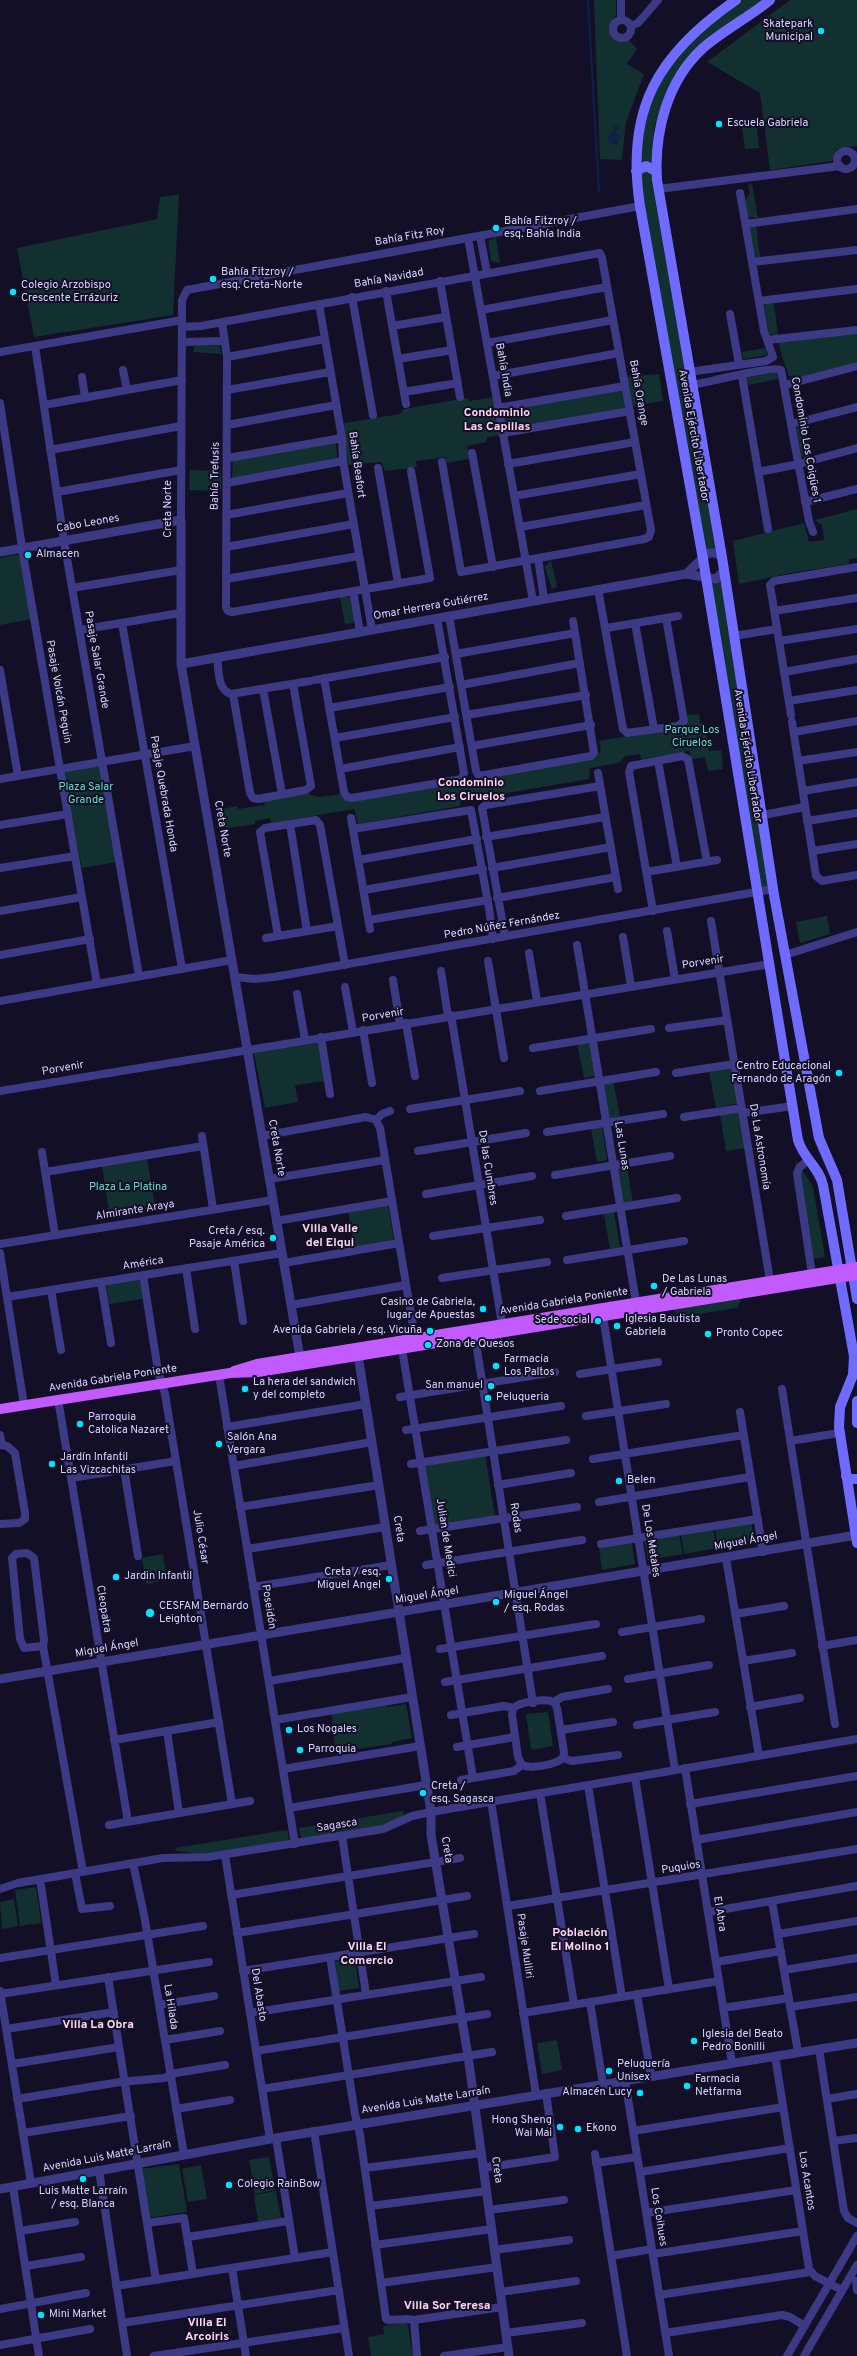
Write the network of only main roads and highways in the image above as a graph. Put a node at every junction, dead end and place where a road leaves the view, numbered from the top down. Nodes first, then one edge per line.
1 (736, 0) edge
2 (770, 0) edge
3 (656, 170) junction
4 (636, 171) junction
5 (766, 940) junction
6 (785, 955) junction
7 (800, 1025) junction
8 (781, 1026) junction
9 (854, 1271) edge
10 (839, 1274) junction
11 (857, 1299) edge
12 (357, 1352) junction
13 (857, 1401) edge
14 (0, 1409) edge
15 (857, 1424) edge
16 (846, 1476) junction
17 (857, 1479) edge
18 (857, 1538) edge

1 - 4 main road, Avenida Ejército Libertador
2 - 3 main road, Avenida Ejército Libertador
3 - 4 main road
3 - 6 main road, Avenida Ejército Libertador
4 - 5 main road, Avenida Ejército Libertador
5 - 6 main road
5 - 8 main road, Avenida Ejército Libertador
6 - 7 main road, Avenida Ejército Libertador
7 - 8 main road
7 - 9 main road, Avenida Ejército Libertador
8 - 10 main road, Avenida Ejército Libertador
9 - 10 main road, Avenida Gabriela Poniente
9 - 11 main road, Avenida Ejército Libertador
10 - 12 main road, Avenida Gabriela Poniente
10 - 12 main road, Avenida Gabriela Poniente
10 - 16 main road, Avenida Ejército Libertador
12 - 14 main road, Avenida Gabriela Poniente
13 - 15 main road
16 - 17 main road
16 - 18 main road, Avenida Ejército Libertador

